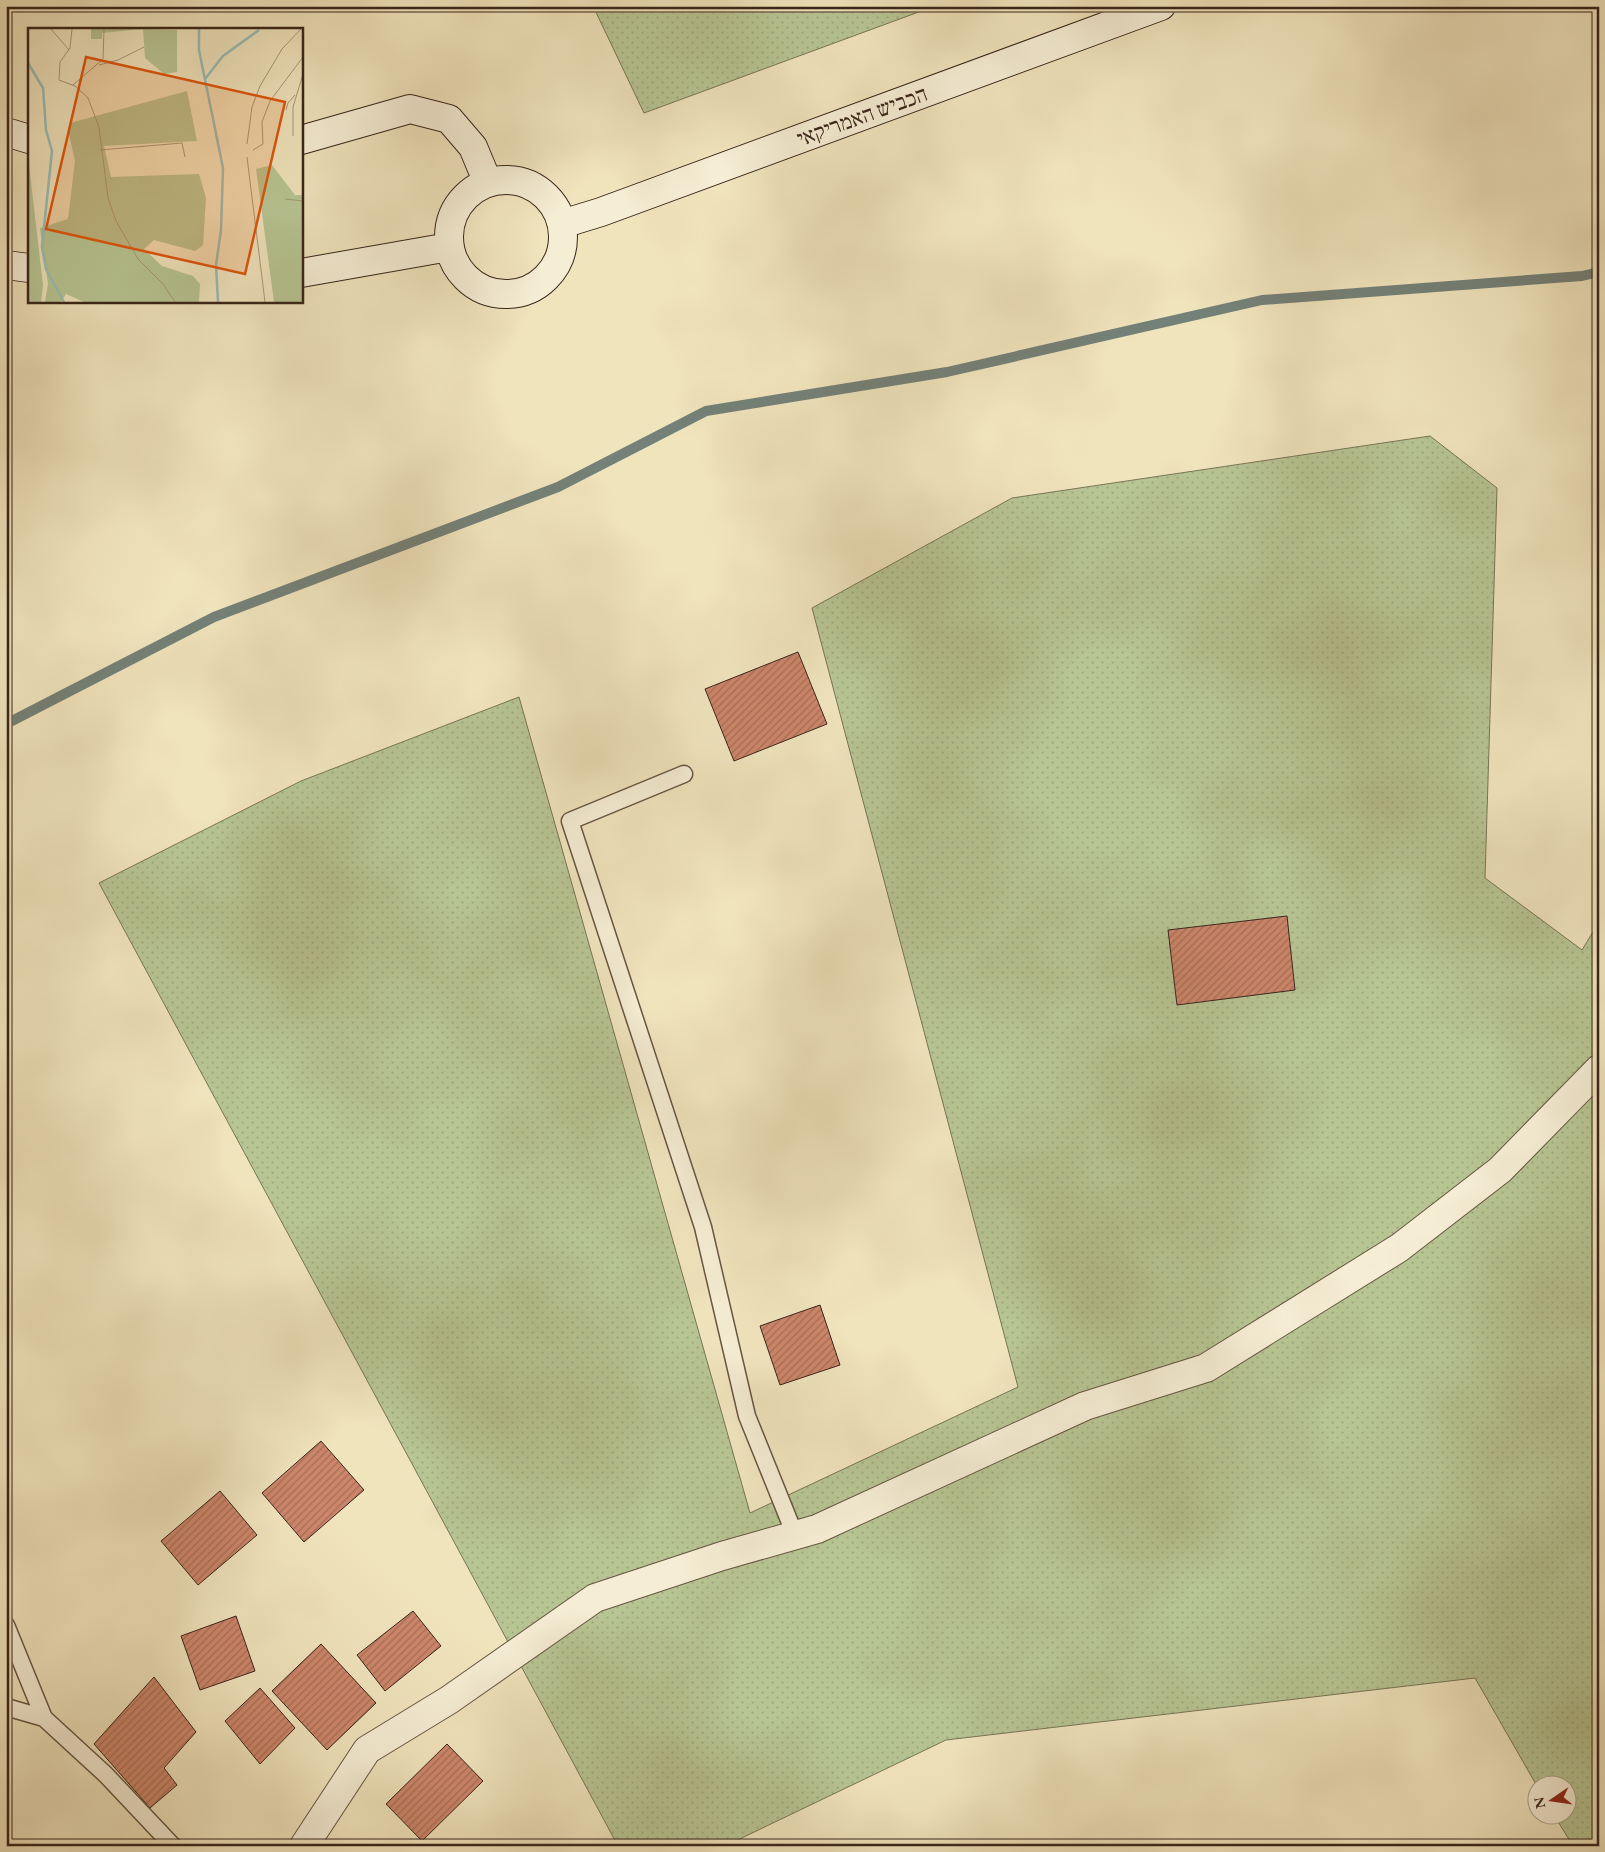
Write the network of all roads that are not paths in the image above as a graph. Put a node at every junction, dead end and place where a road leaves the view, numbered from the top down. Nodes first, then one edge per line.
1 (1161, 6) edge
2 (6, 132) edge
3 (28, 139) edge
4 (302, 140) edge
5 (488, 182) junction
6 (562, 224) junction
7 (449, 247) junction
8 (6, 265) edge
9 (28, 268) edge
10 (302, 273) edge
11 (684, 774) dead end
12 (1599, 1069) edge
13 (794, 1535) junction
14 (6, 1625) edge
15 (6, 1707) edge
16 (44, 1718) junction
17 (173, 1846) edge
18 (304, 1846) edge

1 - 6 street, הכביש האמריקאי
2 - 3 street
4 - 5 street
5 - 6 street
5 - 7 street
6 - 7 street
7 - 10 street
8 - 9 street
11 - 13 lane
12 - 13 street
13 - 18 street
14 - 16 lane
15 - 16 lane
16 - 17 lane

